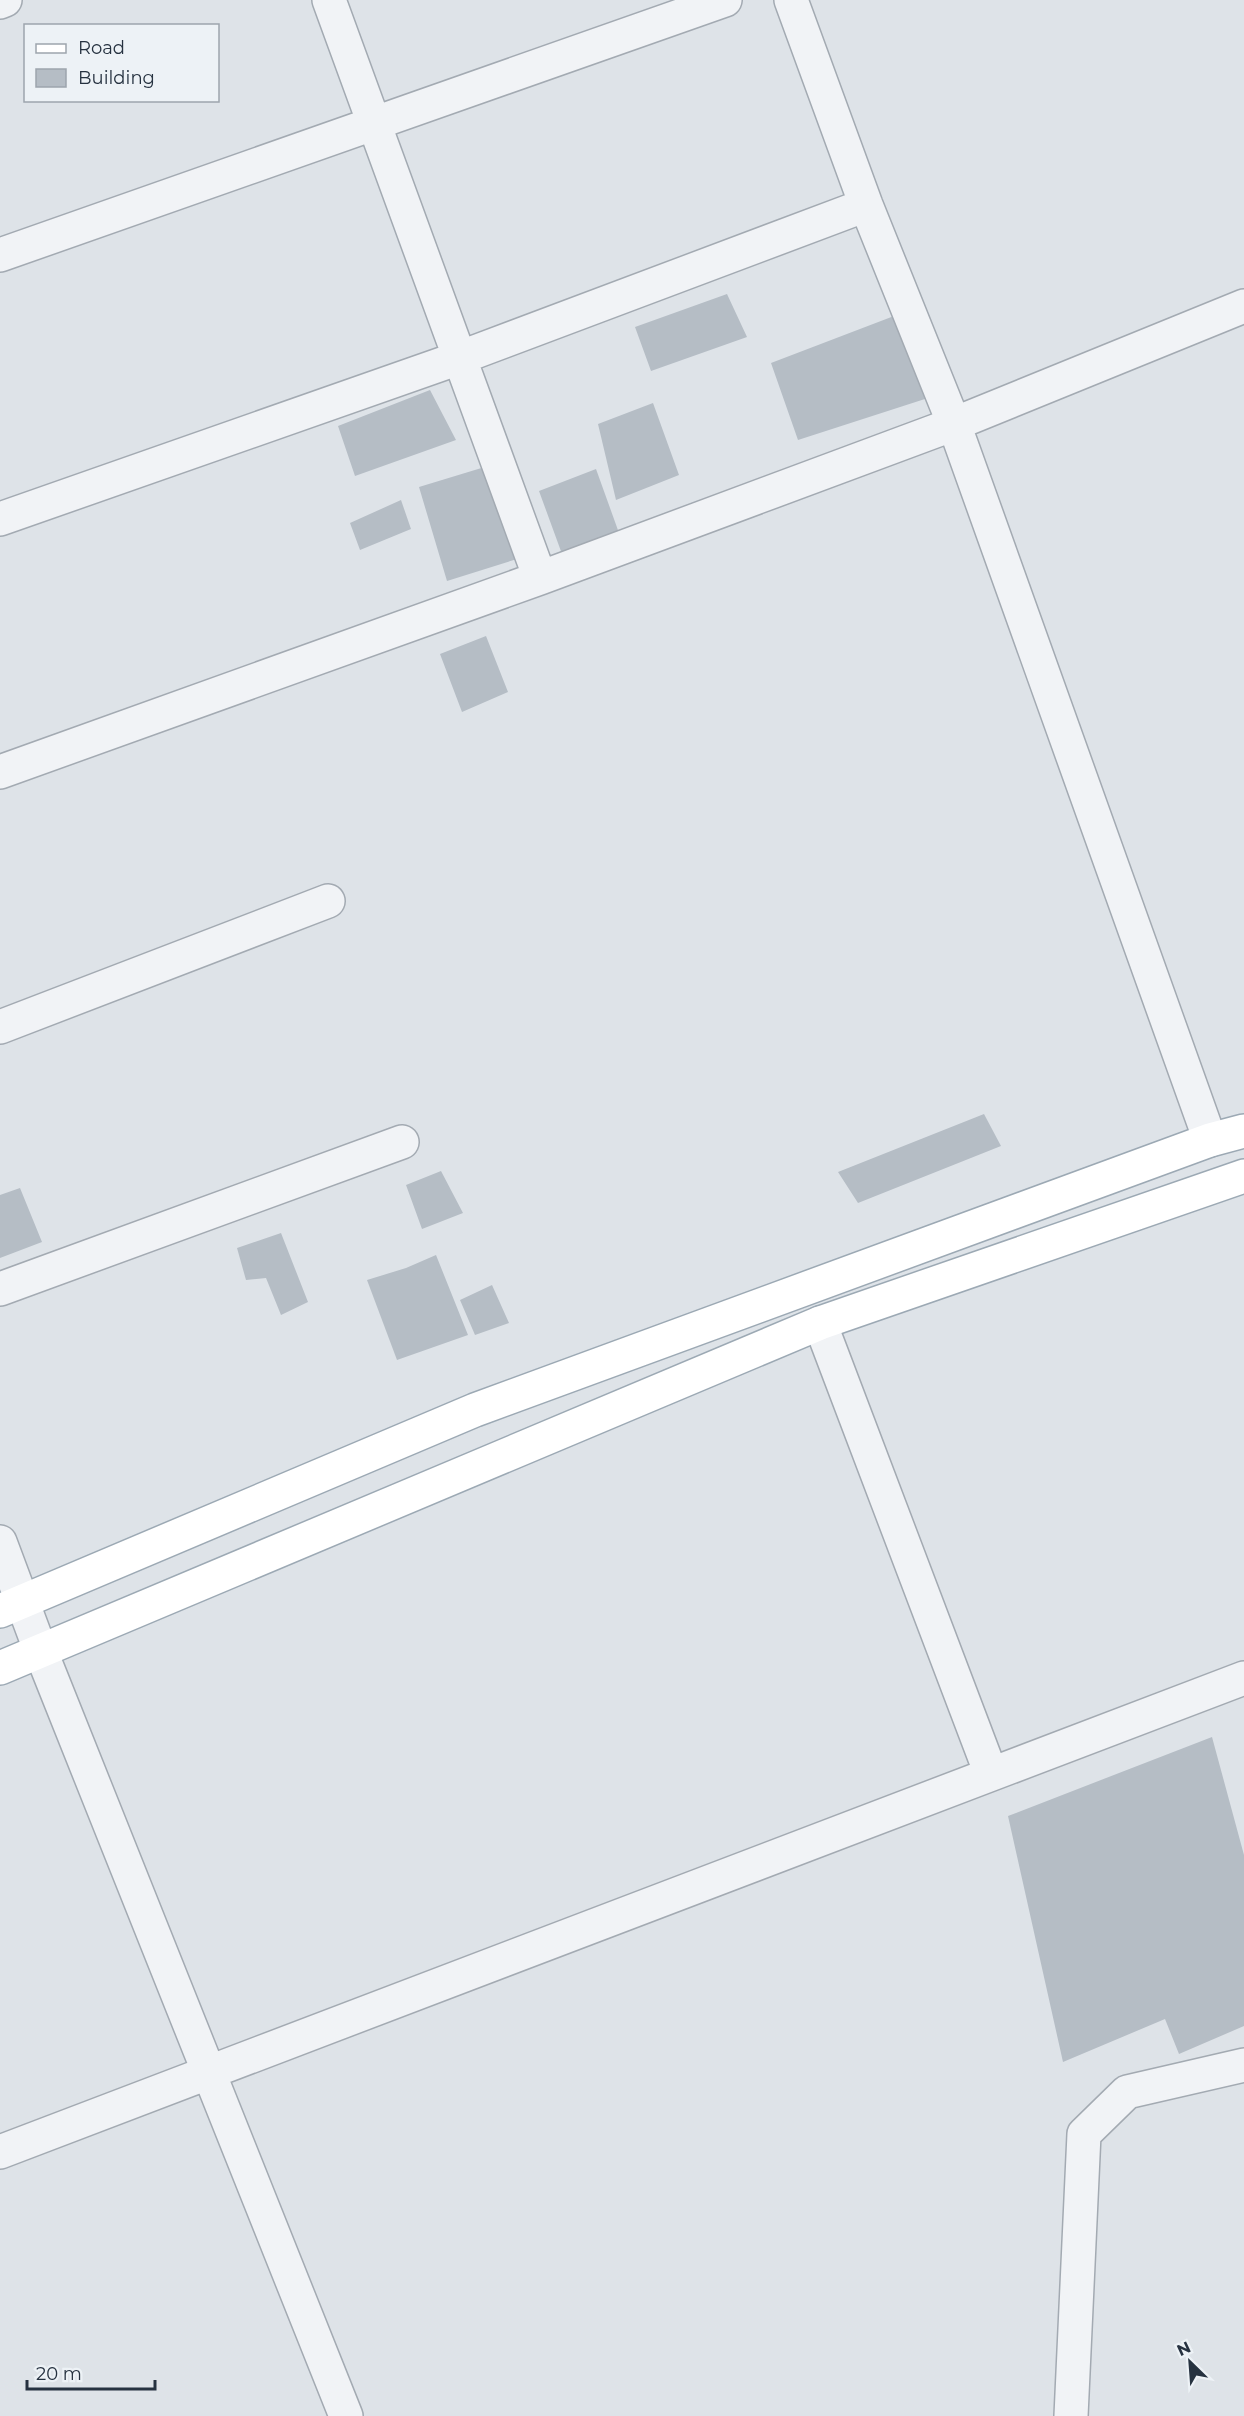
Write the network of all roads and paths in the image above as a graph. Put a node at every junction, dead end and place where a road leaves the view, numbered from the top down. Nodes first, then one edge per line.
1 (5, 0) edge
2 (329, 0) edge
3 (725, 0) edge
4 (791, 0) edge
5 (0, 2) edge
6 (374, 123) junction
7 (866, 205) junction
8 (0, 255) edge
9 (1244, 306) edge
10 (459, 357) junction
11 (954, 424) junction
12 (0, 519) edge
13 (540, 578) junction
14 (0, 771) edge
15 (328, 901) dead end
16 (0, 1027) edge
17 (1244, 1131) edge
18 (1210, 1140) junction
19 (402, 1142) dead end
20 (1244, 1176) edge
21 (0, 1289) edge
22 (820, 1323) junction
23 (0, 1542) edge
24 (11, 1606) edge
25 (41, 1652) junction
26 (0, 1668) edge
27 (1244, 1678) edge
28 (991, 1774) junction
29 (1244, 2065) edge
30 (208, 2073) junction
31 (0, 2152) edge
32 (346, 2416) edge
33 (1071, 2416) edge

1 - 5 street
2 - 6 street
3 - 6 street
4 - 7 street
6 - 8 street
6 - 10 street
7 - 10 street
7 - 11 street
9 - 11 street
10 - 12 street
10 - 13 street
11 - 13 street
11 - 18 street
13 - 14 street
15 - 16 street
17 - 18 main road
18 - 24 main road
19 - 21 street
20 - 22 main road
22 - 25 main road
22 - 28 street
23 - 24 street
24 - 25 street
25 - 26 main road
25 - 30 street
27 - 28 street
28 - 30 street
29 - 33 street
30 - 31 street
30 - 32 street

